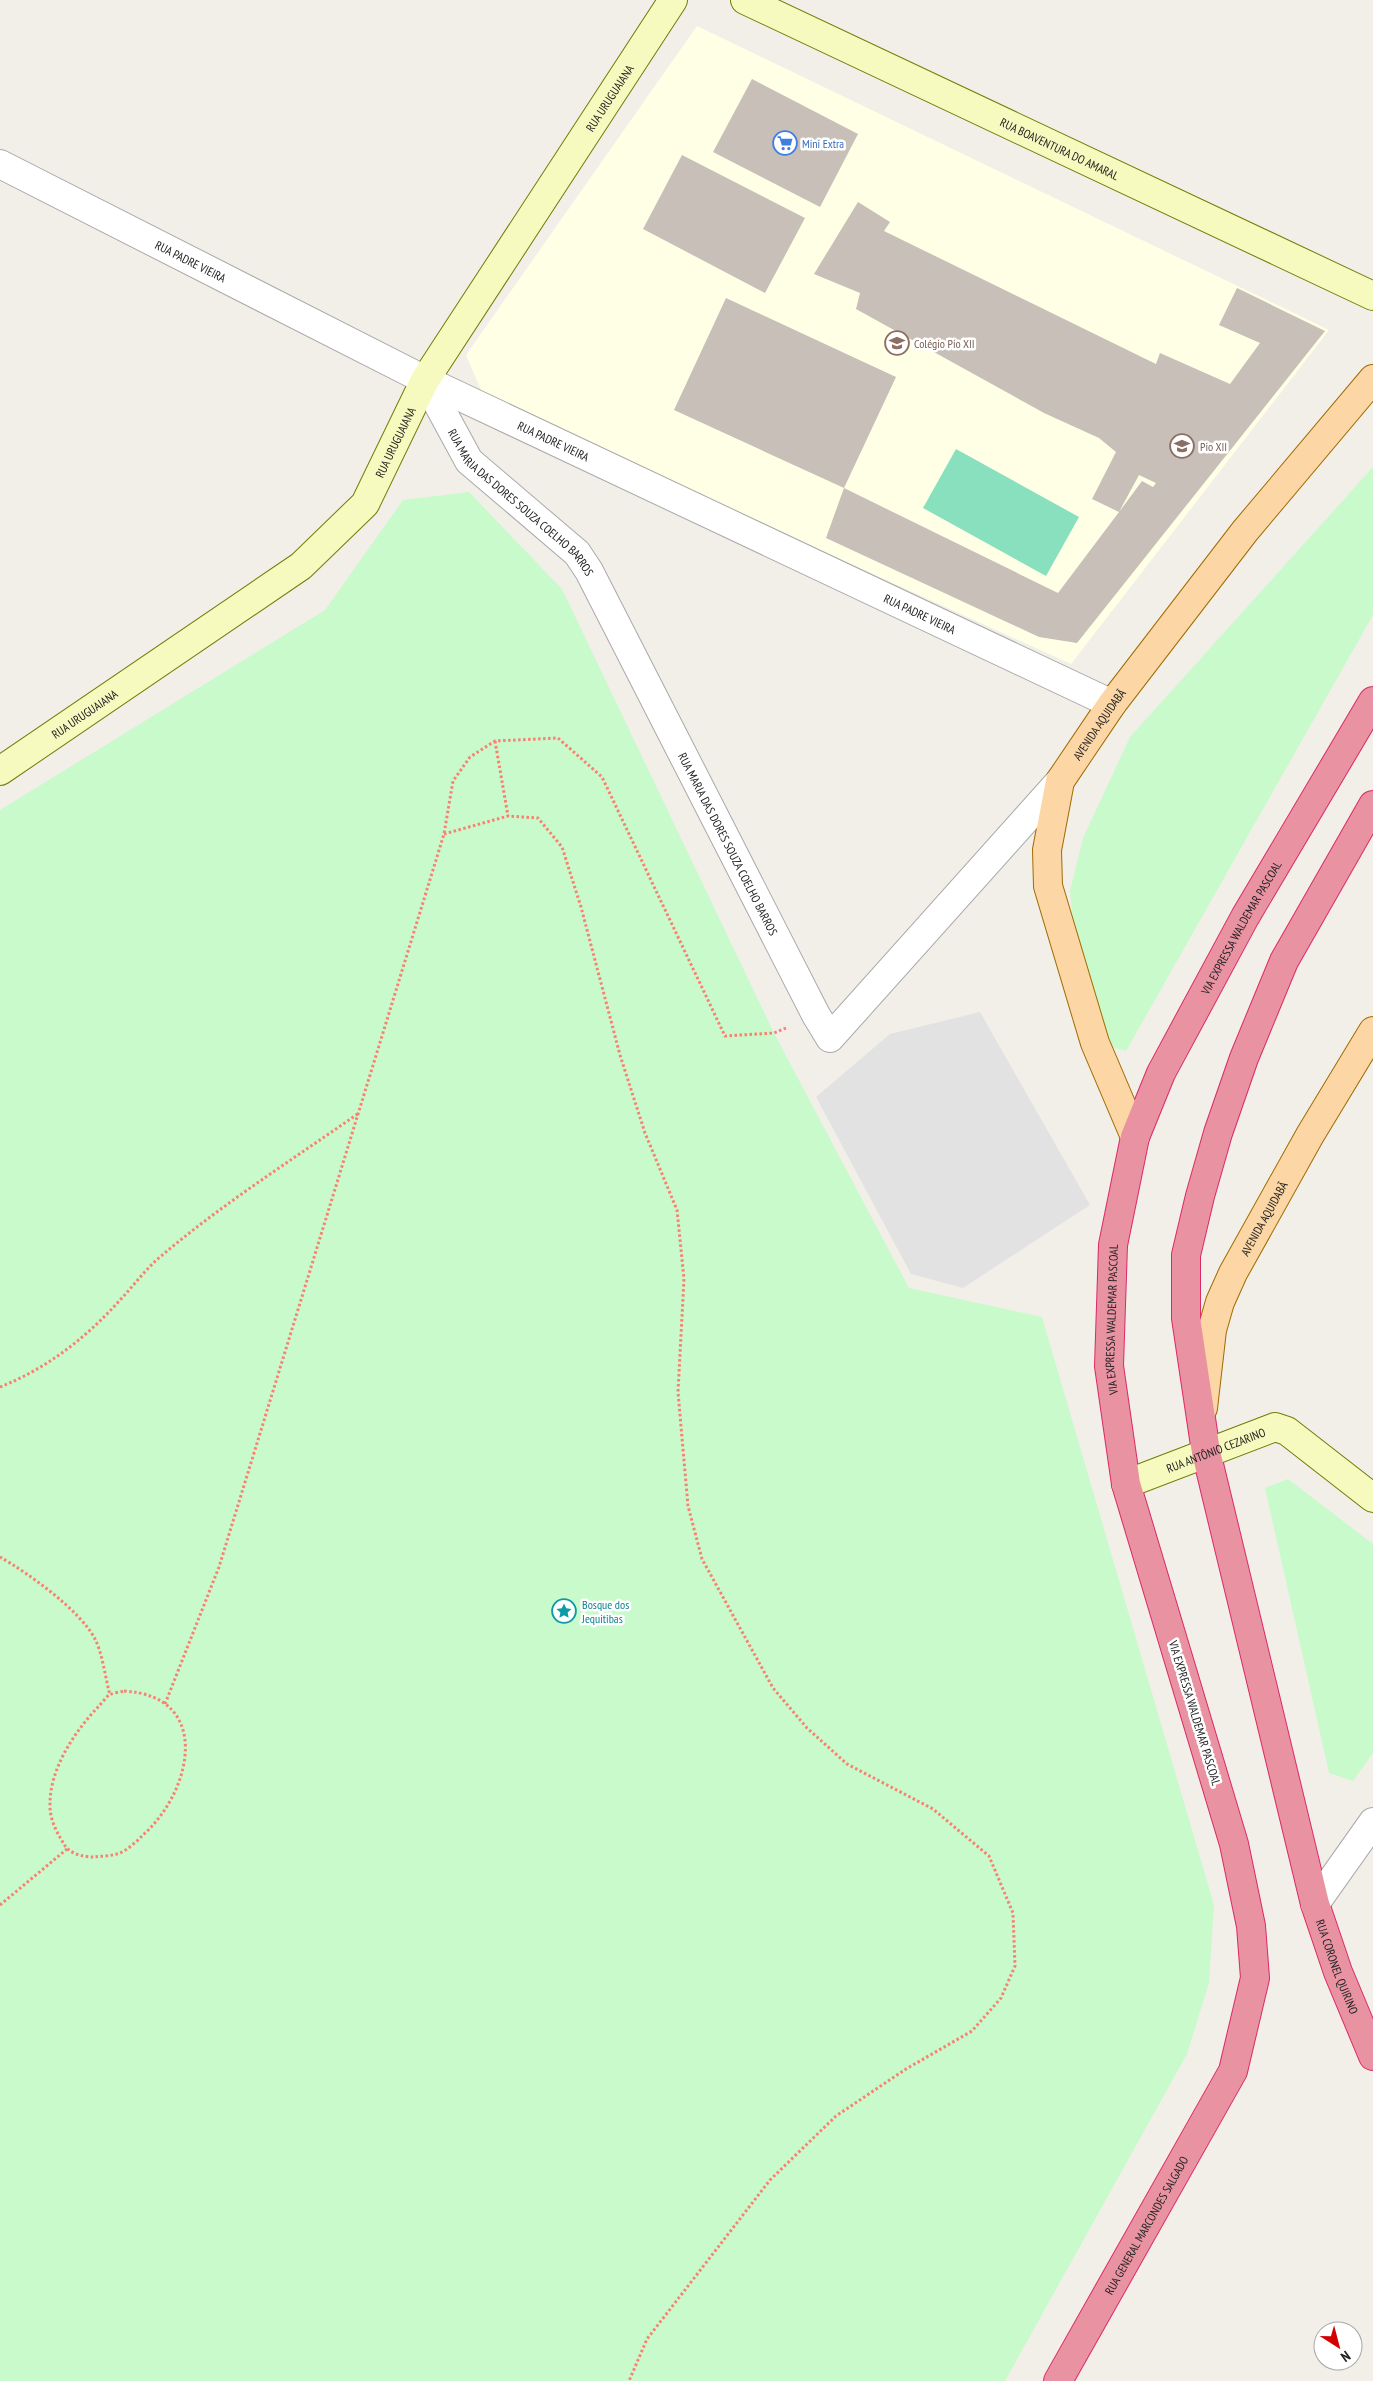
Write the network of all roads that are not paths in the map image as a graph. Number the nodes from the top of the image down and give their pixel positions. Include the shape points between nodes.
1 (673, 0) edge
2 (745, 0) edge
3 (0, 164) edge
4 (1373, 296) edge
5 (1373, 379) edge
6 (425, 380) junction
7 (1373, 701) edge
8 (1112, 704) junction
9 (0, 771) edge
10 (1060, 781) junction
11 (1373, 805) edge
12 (1373, 1030) edge
13 (1135, 1137) junction
14 (1202, 1422) junction
15 (1206, 1452) junction
16 (1126, 1484) junction
17 (1373, 1498) edge
18 (1373, 1822) edge
19 (1315, 1904) junction
20 (1373, 2056) edge
21 (1233, 2071) joint
22 (1058, 2381) edge

1 - 6 main road, RUA URUGUAIANA
2 - 4 main road, RUA BOAVENTURA DO AMARAL
3 - 6 street, RUA PADRE VIEIRA
5 - 8 main road, AVENIDA AQUIDABÃ via 1245,531
6 - 8 street, RUA PADRE VIEIRA
6 - 9 main road, RUA URUGUAIANA via 364,504 301,566
6 - 10 street, RUA MARIA DAS DORES SOUZA COELHO BARROS via 469,462 577,553 589,571 830,1038
7 - 13 highway, VIA EXPRESSA WALDEMAR PASCOAL via 1244,917 1161,1073
8 - 10 main road, AVENIDA AQUIDABÃ
10 - 13 main road, AVENIDA AQUIDABÃ via 1047,850 1048,886 1095,1043
11 - 14 highway via 1284,961 1244,1058 1200,1196 1186,1255 1186,1318
12 - 14 main road, AVENIDA AQUIDABÃ via 1310,1135 1220,1302 1212,1330
13 - 16 highway, VIA EXPRESSA WALDEMAR PASCOAL via 1113,1245 1109,1366
14 - 15 highway
15 - 16 main road, RUA ANTÔNIO CEZARINO
15 - 17 main road, RUA ANTÔNIO CEZARINO via 1274,1427 1281,1428
15 - 19 highway
16 - 21 highway, VIA EXPRESSA WALDEMAR PASCOAL via 1234,1844 1251,1926 1255,1978
18 - 19 street
19 - 20 highway, RUA CORONEL QUIRINO via 1338,1972
21 - 22 highway, RUA GENERAL MARCONDES SALGADO

